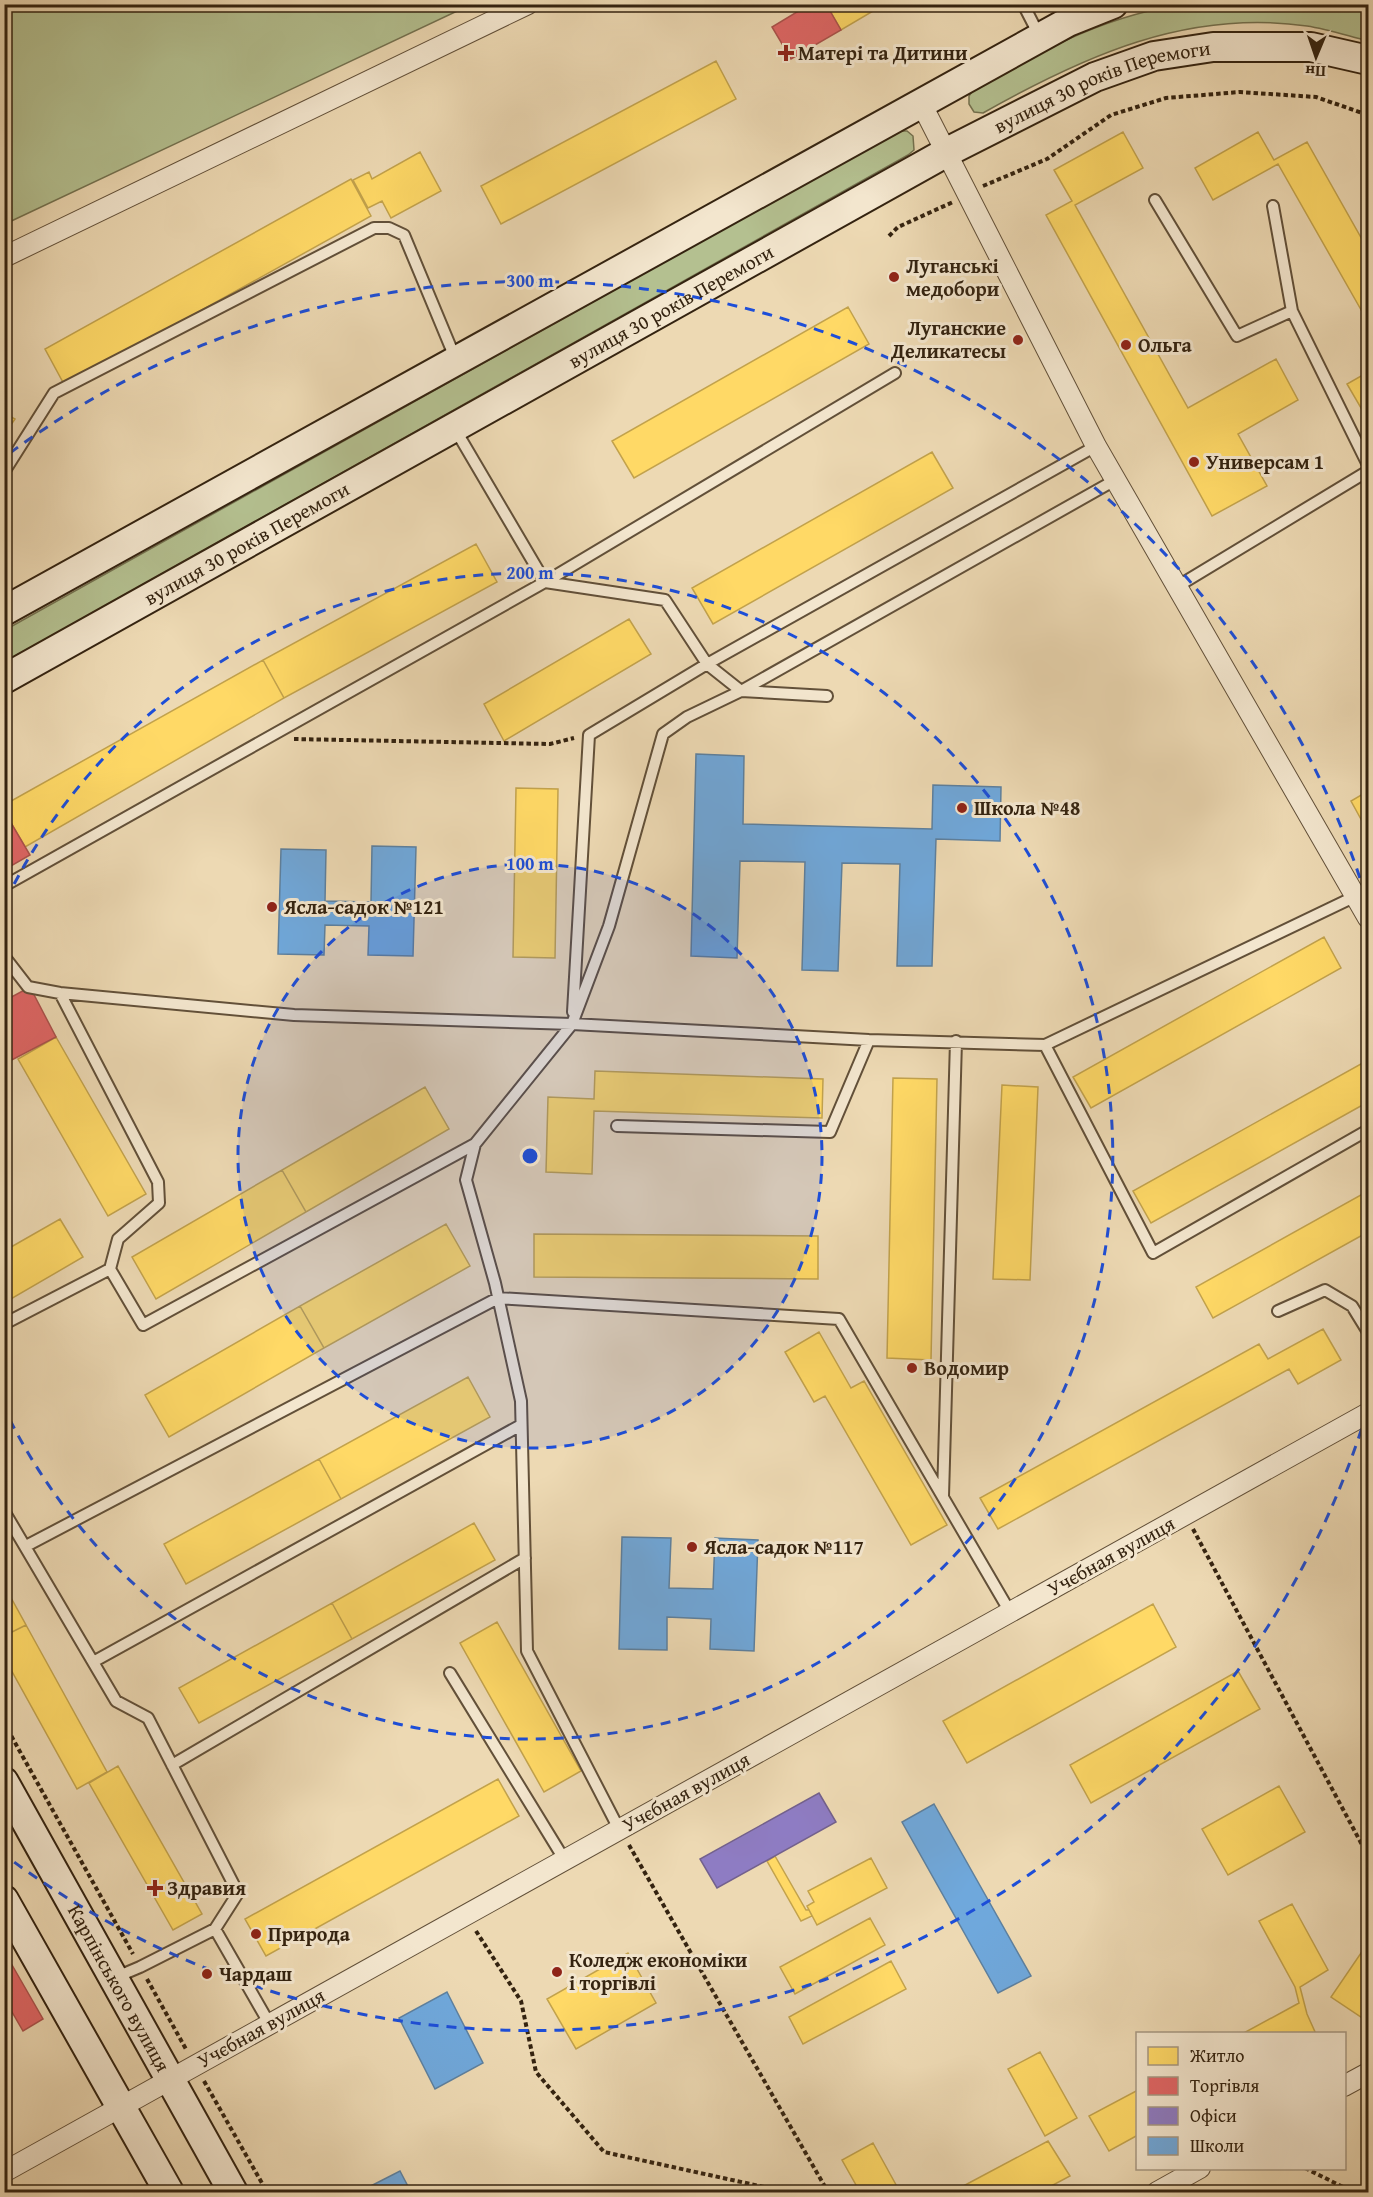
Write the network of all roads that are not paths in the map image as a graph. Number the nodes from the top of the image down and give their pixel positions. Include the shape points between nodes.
1 (528, 4) edge
2 (1023, 4) edge
3 (1113, 4) edge
4 (1041, 37) junction
5 (1368, 60) edge
6 (921, 103) junction
7 (947, 152) junction
8 (1155, 200) dead end
9 (1274, 206) dead end
10 (4, 258) edge
11 (1292, 311) junction
12 (456, 361) junction
13 (896, 373) dead end
14 (454, 426) junction
15 (1096, 446) junction
16 (1368, 465) edge
17 (1368, 471) edge
18 (4, 472) edge
19 (1117, 479) junction
20 (545, 582) junction
21 (1178, 586) junction
22 (4, 611) edge
23 (707, 664) junction
24 (4, 679) edge
25 (741, 692) junction
26 (827, 696) dead end
27 (4, 886) edge
28 (1356, 896) junction
29 (1368, 918) edge
30 (4, 956) edge
31 (60, 993) junction
32 (572, 1024) junction
33 (869, 1040) junction
34 (956, 1041) junction
35 (1044, 1045) junction
36 (617, 1126) dead end
37 (1368, 1130) edge
38 (475, 1144) junction
39 (110, 1269) junction
40 (498, 1298) junction
41 (1278, 1311) dead end
42 (4, 1324) edge
43 (1368, 1332) edge
44 (1368, 1413) edge
45 (521, 1425) junction
46 (943, 1496) junction
47 (4, 1510) edge
48 (26, 1546) junction
49 (525, 1558) junction
50 (1010, 1612) junction
51 (93, 1662) junction
52 (450, 1673) dead end
53 (172, 1765) junction
54 (4, 1782) edge
55 (619, 1829) junction
56 (564, 1860) junction
57 (4, 1900) edge
58 (216, 1929) junction
59 (113, 1978) junction
60 (269, 2023) junction
61 (1368, 2073) edge
62 (170, 2079) junction
63 (1346, 2085) edge
64 (121, 2108) junction
65 (1198, 2170) edge
66 (4, 2172) edge
67 (168, 2193) edge
68 (233, 2193) edge
69 (1157, 2193) edge

1 - 10 street
2 - 4 lane
3 - 4 street
4 - 6 street
5 - 7 street, вулиця 30 років Перемоги via 1311,46 1213,47 1154,56 1095,77
6 - 7 street
6 - 12 street
7 - 14 street, вулиця 30 років Перемоги
7 - 15 street
8 - 11 lane via 1237,336
9 - 11 lane
11 - 16 lane
12 - 18 lane via 404,235 389,228 374,228 54,393
12 - 22 street
13 - 20 lane
14 - 20 lane
14 - 24 street, вулиця 30 років Перемоги
15 - 19 street
15 - 23 lane
17 - 21 lane
19 - 21 street
19 - 25 lane
20 - 23 lane via 665,600
20 - 27 lane
21 - 28 street
23 - 25 lane
23 - 32 lane via 590,735
25 - 26 lane
25 - 32 lane via 687,717 663,734 609,926
28 - 29 street
28 - 35 lane
30 - 31 lane via 28,987
31 - 32 lane via 294,1015
31 - 39 lane via 158,1182 159,1203 118,1239
32 - 33 lane
32 - 38 lane
33 - 34 lane
33 - 36 lane via 830,1132
34 - 35 lane
34 - 46 lane
35 - 37 lane via 1153,1253
38 - 39 lane via 143,1325
38 - 40 lane via 466,1180
39 - 42 lane
40 - 45 lane via 520,1401
40 - 46 lane via 839,1319
40 - 48 lane
41 - 43 lane via 1325,1290 1352,1306
44 - 50 street, Учєбная вулиця
45 - 49 lane
45 - 51 lane
46 - 50 lane
47 - 48 lane
48 - 51 lane
49 - 53 lane
49 - 55 lane via 527,1651
50 - 55 street, Учєбная вулиця
51 - 53 lane via 116,1701 148,1718
52 - 56 lane
53 - 58 lane via 238,1893
54 - 59 street, Карпінського вулиця
55 - 56 street, Учєбная вулиця
56 - 60 street, Учєбная вулиця
57 - 64 street
58 - 59 lane
58 - 60 lane
59 - 62 street, Карпінського вулиця
60 - 62 street, Учєбная вулиця
61 - 63 street
62 - 64 street, Учєбная вулиця
62 - 68 street, Карпінського вулиця
64 - 66 street, Учєбная вулиця
64 - 67 street
65 - 69 street

